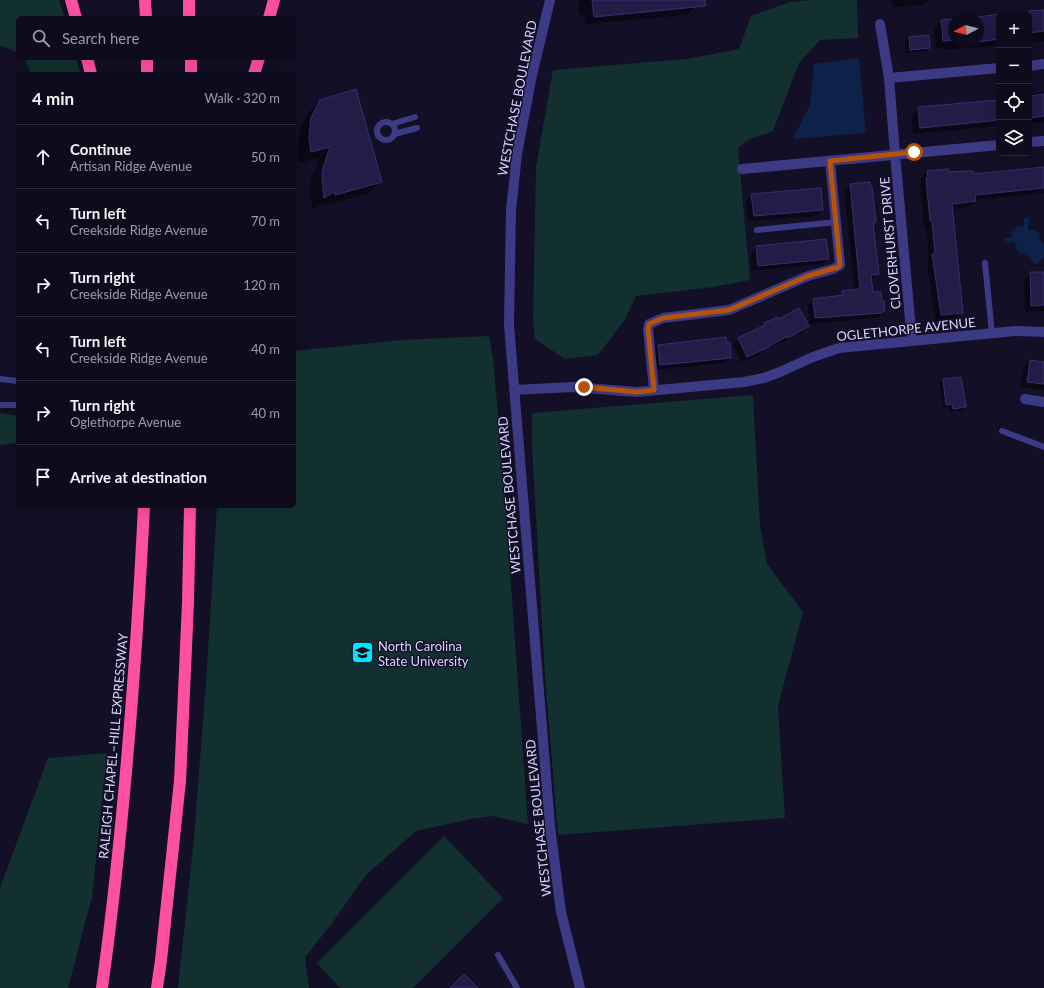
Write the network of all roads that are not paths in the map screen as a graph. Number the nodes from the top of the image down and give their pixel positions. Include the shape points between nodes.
1 (71, 0) edge
2 (145, 0) edge
3 (189, 0) edge
4 (274, 0) edge
5 (550, 0) edge
6 (75, 16) edge
7 (146, 16) edge
8 (189, 16) edge
9 (270, 16) edge
10 (880, 24) dead end
11 (88, 60) edge
12 (147, 60) edge
13 (191, 60) edge
14 (258, 60) edge
15 (1044, 64) edge
16 (1032, 66) edge
17 (996, 68) edge
18 (90, 72) edge
19 (147, 72) edge
20 (191, 72) edge
21 (255, 72) edge
22 (889, 78) junction
23 (415, 117) dead end
24 (392, 124) junction
25 (417, 128) dead end
26 (394, 134) junction
27 (1044, 141) edge
28 (1032, 142) edge
29 (996, 145) edge
30 (895, 154) junction
31 (830, 161) junction
32 (742, 169) dead end
33 (836, 222) junction
34 (757, 230) dead end
35 (985, 263) dead end
36 (1044, 332) edge
37 (992, 333) junction
38 (912, 341) junction
39 (0, 379) edge
40 (16, 381) edge
41 (514, 390) junction
42 (654, 390) junction
43 (1025, 399) dead end
44 (1044, 402) edge
45 (0, 405) edge
46 (16, 405) edge
47 (1002, 431) dead end
48 (1044, 447) edge
49 (144, 508) edge
50 (190, 508) edge
51 (198, 508) edge
52 (188, 603) junction
53 (498, 955) dead end
54 (102, 988) edge
55 (157, 988) edge
56 (517, 988) edge
57 (580, 988) edge

1 - 6 highway
2 - 7 highway
3 - 8 highway
4 - 9 highway
5 - 41 street, WESTCHASE BOULEVARD via 517,154 511,210 508,325
10 - 22 street, CLOVERHURST DRIVE
11 - 18 highway
12 - 19 highway
13 - 20 highway
14 - 21 highway
15 - 16 street
17 - 22 street
22 - 30 street, CLOVERHURST DRIVE
23 - 24 lane
24 - 26 lane via 395,128
24 - 26 lane via 383,122 378,125 376,131 384,140 390,139
25 - 26 lane
27 - 28 street
29 - 30 street
30 - 31 street
30 - 38 street, CLOVERHURST DRIVE
31 - 32 street
31 - 33 street
33 - 34 lane
33 - 42 street via 840,265 838,267 808,276 729,310 663,318 649,324
35 - 37 lane
36 - 37 street, OGLETHORPE AVENUE
37 - 38 street, OGLETHORPE AVENUE
38 - 42 street, OGLETHORPE AVENUE via 839,348 785,371 744,382
39 - 40 lane
41 - 42 street, OGLETHORPE AVENUE via 573,387 637,392
41 - 57 street, WESTCHASE BOULEVARD via 550,826 561,912
43 - 44 street
45 - 46 lane
47 - 48 lane
49 - 54 highway, RALEIGH CHAPEL–HILL EXPRESSWAY via 133,704
50 - 52 highway
51 - 52 highway
52 - 55 highway via 180,781
53 - 56 lane

